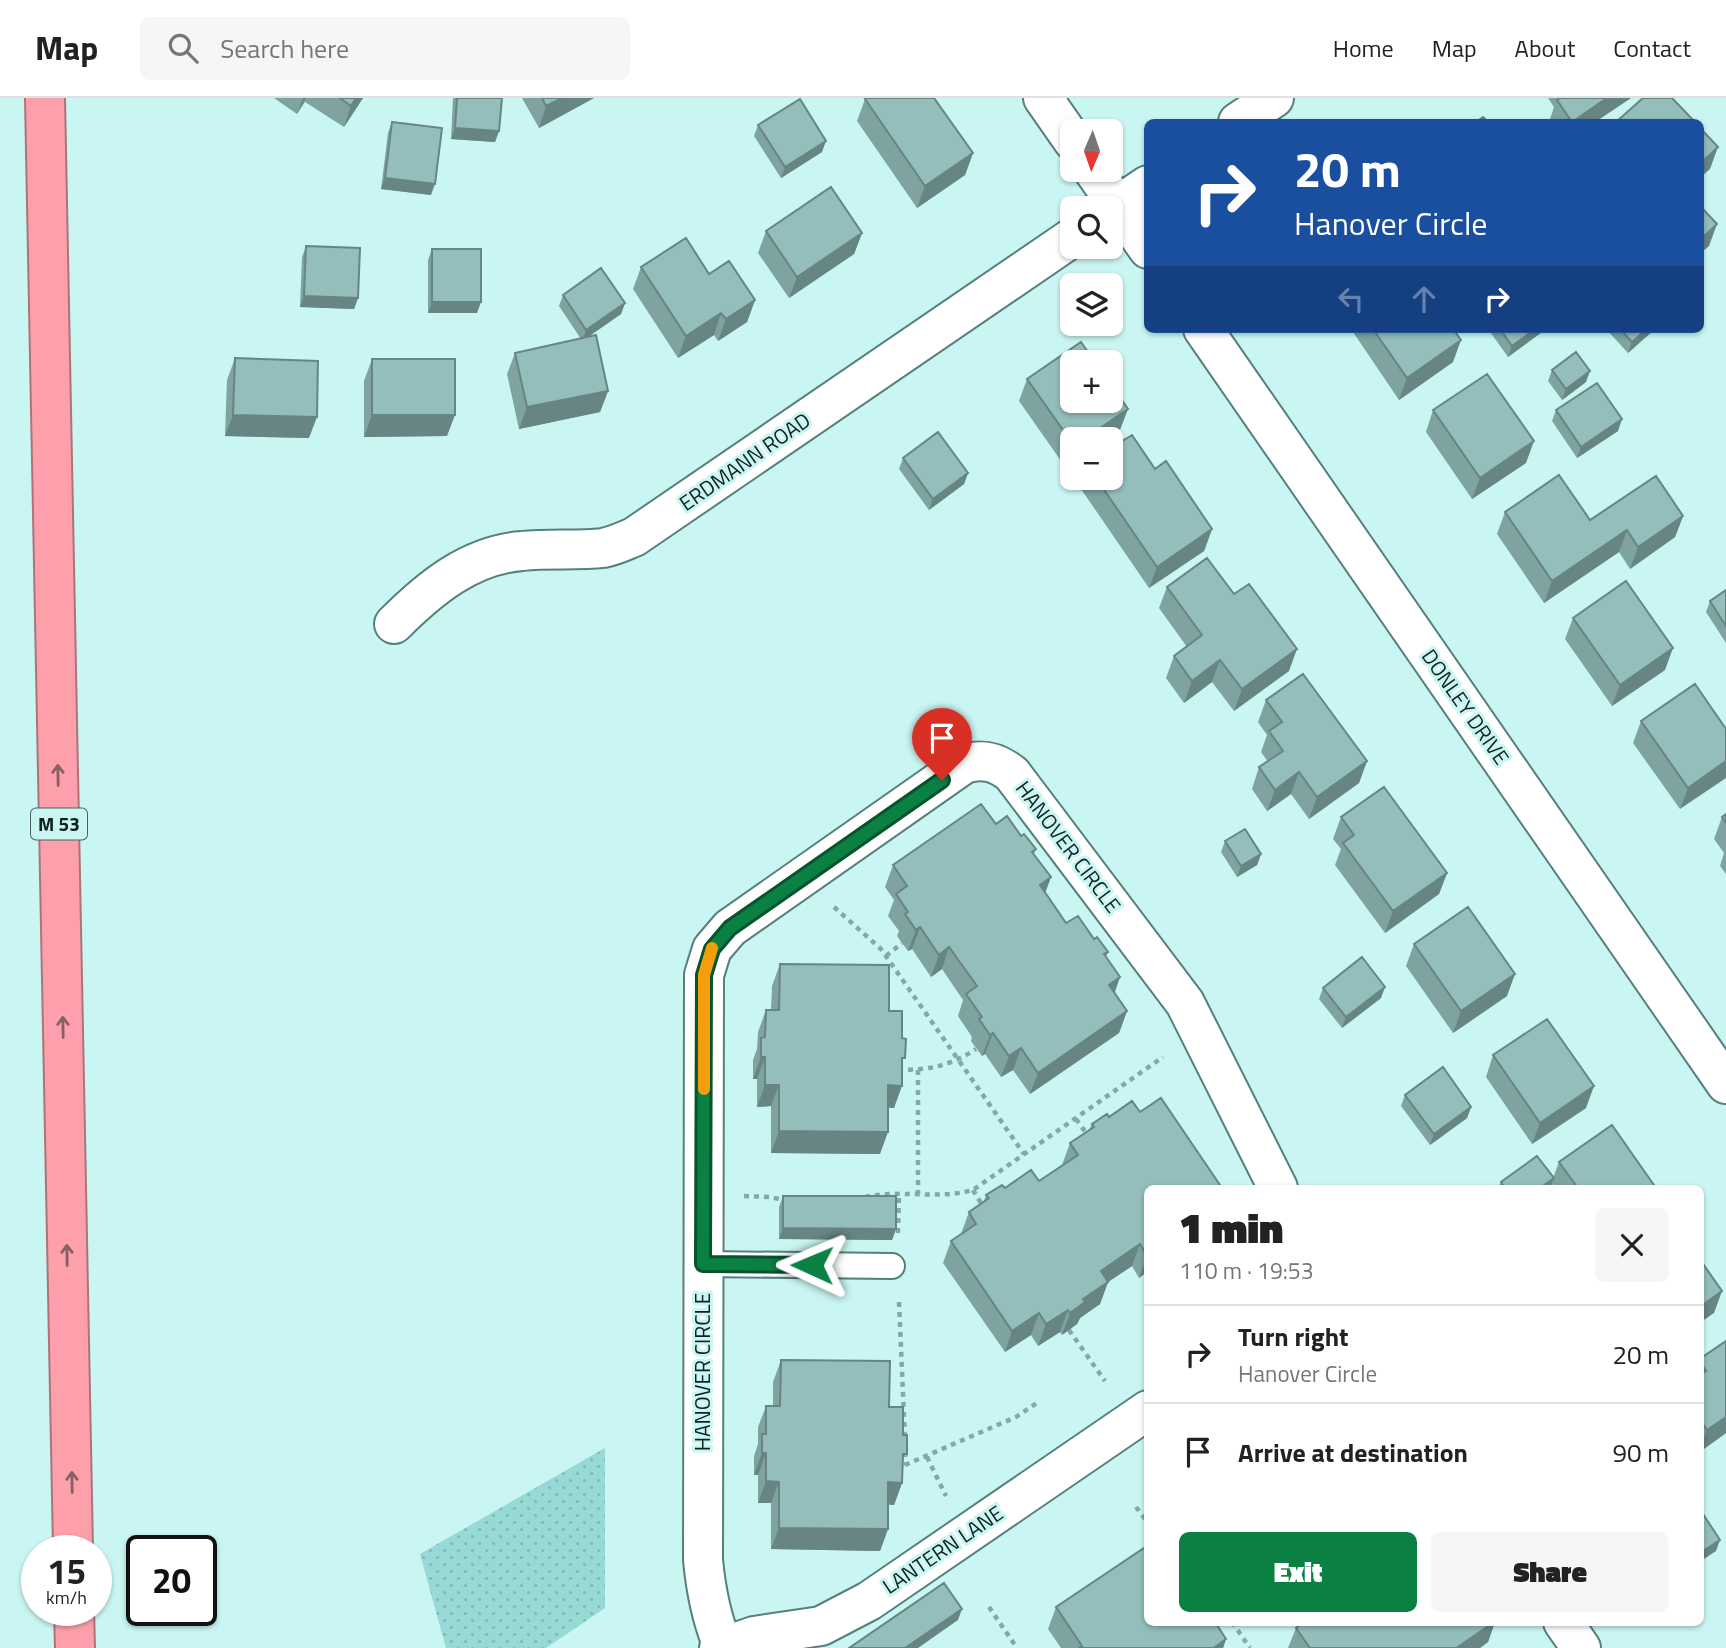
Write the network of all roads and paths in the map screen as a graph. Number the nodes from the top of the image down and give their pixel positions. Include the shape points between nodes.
1 (45, 98) edge
2 (1043, 98) edge
3 (1274, 98) edge
4 (1242, 119) edge
5 (1060, 122) edge
6 (1106, 182) edge
7 (1126, 200) edge
8 (1144, 240) edge
9 (1060, 246) edge
10 (1206, 333) edge
11 (394, 624) dead end
12 (827, 901) dead end
13 (902, 943) dead end
14 (886, 956) junction
15 (976, 1049) dead end
16 (1173, 1050) dead end
17 (958, 1060) junction
18 (898, 1070) edge
19 (918, 1070) junction
20 (1726, 1084) edge
21 (1076, 1119) junction
22 (1092, 1140) edge
23 (1024, 1154) junction
24 (1276, 1185) edge
25 (973, 1190) junction
26 (899, 1193) junction
27 (918, 1194) junction
28 (731, 1196) dead end
29 (861, 1198) edge
30 (793, 1203) edge
31 (987, 1211) edge
32 (895, 1256) joint
33 (703, 1264) junction
34 (899, 1300) dead end
35 (1069, 1330) edge
36 (1105, 1381) dead end
37 (1037, 1403) dead end
38 (1144, 1413) edge
39 (927, 1457) junction
40 (906, 1465) junction
41 (899, 1467) edge
42 (947, 1497) dead end
43 (1136, 1507) dead end
44 (1144, 1518) edge
45 (73, 1535) edge
46 (989, 1607) dead end
47 (74, 1626) edge
48 (1235, 1626) edge
49 (1566, 1626) edge
50 (721, 1647) edge
51 (75, 1648) edge
52 (1017, 1648) edge
53 (1250, 1648) edge
54 (1581, 1648) edge

45 -> 1 highway, M 53
2 - 5 street
3 - 4 street
6 - 7 street
7 - 8 street
9 - 11 street, ERDMANN ROAD via 634,537 605,548 520,551 489,558 462,568 423,595
10 - 20 street, DONLEY DRIVE
12 - 14 path
13 - 14 path
14 - 17 path
15 - 17 path
16 - 21 path
17 - 19 path
17 - 23 path
18 - 19 path
19 - 27 path
21 - 22 path
21 - 23 path
23 - 25 path
24 - 33 street, HANOVER CIRCLE via 1185,1003 1013,774 995,763 975,760 730,928 712,949 704,975
25 - 27 path
25 - 31 path
26 - 27 path
26 - 29 path
26 - 32 path
28 - 30 path
32 - 33 lane
33 - 50 street, HANOVER CIRCLE via 703,1560 706,1592
34 - 40 path
35 - 36 path
37 - 39 path via 1016,1418
38 - 50 street, LANTERN LANE via 857,1607 821,1626 754,1636
39 - 40 path
39 - 42 path
40 - 41 path
43 - 44 path
46 - 52 path
47 - 51 highway
48 - 53 path
49 - 54 street

